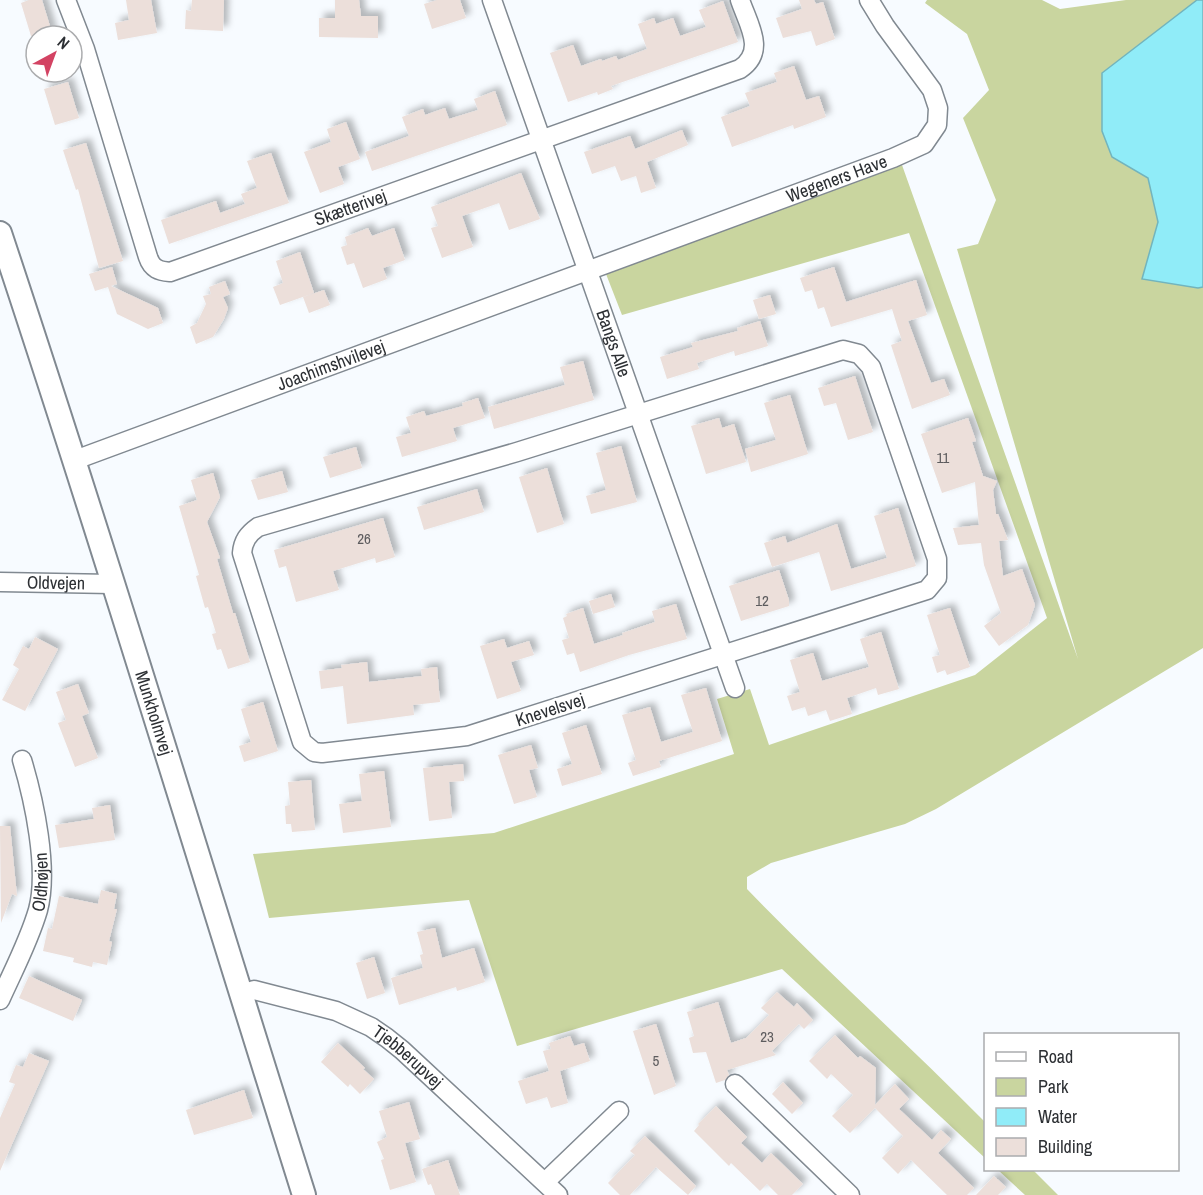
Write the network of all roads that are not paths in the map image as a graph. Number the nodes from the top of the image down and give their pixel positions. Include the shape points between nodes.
1 (66, 0) edge
2 (492, 0) edge
3 (740, 0) edge
4 (869, 0) edge
5 (542, 140) junction
6 (0, 233) edge
7 (588, 271) junction
8 (638, 415) junction
9 (75, 460) junction
10 (0, 582) edge
11 (112, 584) junction
12 (723, 655) junction
13 (735, 688) dead end
14 (22, 760) dead end
15 (241, 994) junction
16 (0, 1000) edge
17 (735, 1084) dead end
18 (619, 1111) dead end
19 (545, 1182) junction
20 (304, 1195) edge
21 (558, 1195) edge
22 (850, 1195) edge

1 - 5 street, Skætterivej via 148,258 162,272 177,270
2 - 5 street, Bangs Alle
3 - 5 street, Skætterivej via 755,45 752,57 743,67
4 - 7 street, Wegeners Have via 936,98 939,118 924,144
5 - 7 street, Bangs Alle
6 - 9 street, Munkholmvej
7 - 8 street, Bangs Alle
7 - 9 street, Joachimshvilevej
8 - 12 street, Bangs Alle
8 - 12 street, Knevelsvej via 843,351 860,354 871,367 938,559 936,581 927,590
8 - 12 street, Knevelsvej via 258,527 248,535 242,553 302,742 322,753 467,736
9 - 11 street, Munkholmvej
10 - 11 street, Oldvejen
11 - 15 street, Munkholmvej
12 - 13 street, Bangs Alle
14 - 16 street, Oldhøjen via 31,790 41,894 38,911
15 - 19 street, Tjebberupvej via 254,990 327,1008 371,1027 402,1050
15 - 20 street, Munkholmvej
17 - 22 street
18 - 19 street
19 - 21 street, Tjebberupvej

